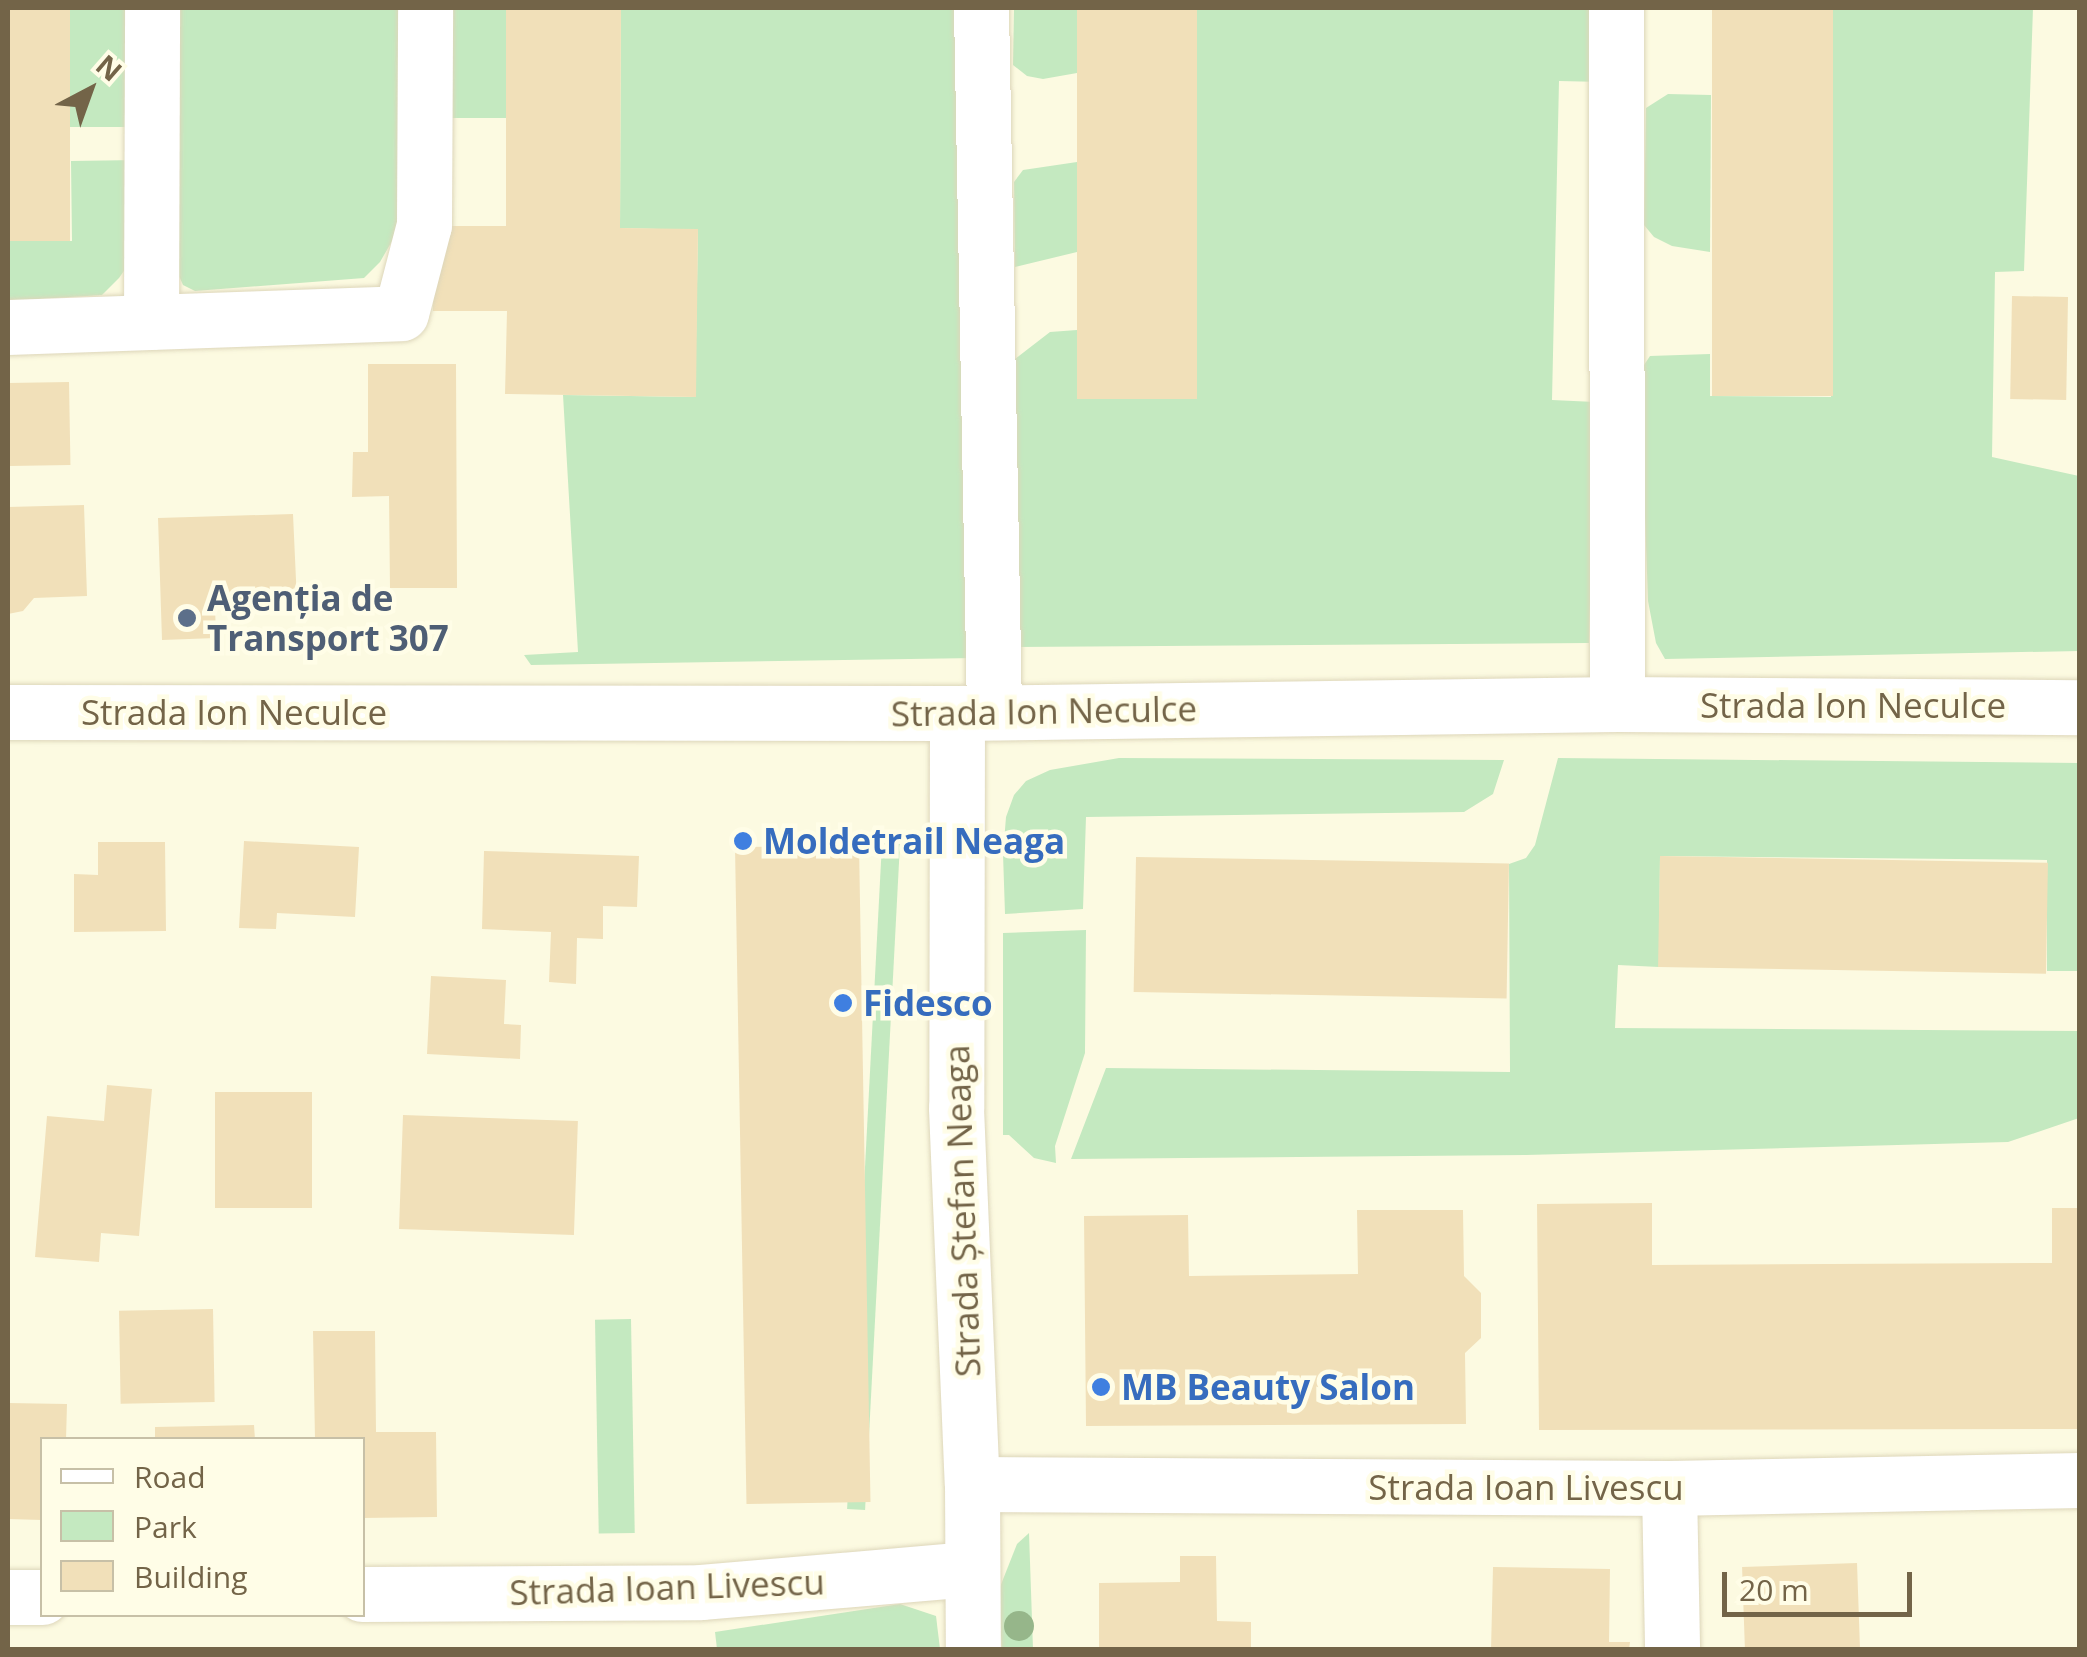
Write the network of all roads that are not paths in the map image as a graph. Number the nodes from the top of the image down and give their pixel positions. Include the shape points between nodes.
1 (152, 8) edge
2 (425, 8) edge
3 (981, 8) edge
4 (1616, 8) edge
5 (151, 322) junction
6 (8, 327) edge
7 (1617, 704) junction
8 (2080, 707) edge
9 (8, 712) edge
10 (976, 712) junction
11 (2080, 1480) edge
12 (972, 1484) junction
13 (1668, 1488) junction
14 (972, 1569) junction
15 (365, 1594) edge
16 (8, 1597) edge
17 (40, 1597) edge
18 (973, 1650) edge
19 (1672, 1650) edge

1 - 5 street
2 - 5 street via 424,225 401,313
3 - 10 street, Strada Ștefan Neaga
4 - 7 street
5 - 6 street
7 - 8 street, Strada Ion Neculce
7 - 10 street, Strada Ion Neculce
9 - 10 street, Strada Ion Neculce
10 - 12 street, Strada Ștefan Neaga via 956,1108
11 - 13 street, Strada Ioan Livescu
12 - 13 street, Strada Ioan Livescu
12 - 14 street, Strada Ștefan Neaga
13 - 19 street
14 - 15 street, Strada Ioan Livescu via 701,1592
14 - 18 street, Strada Ștefan Neaga
16 - 17 street

